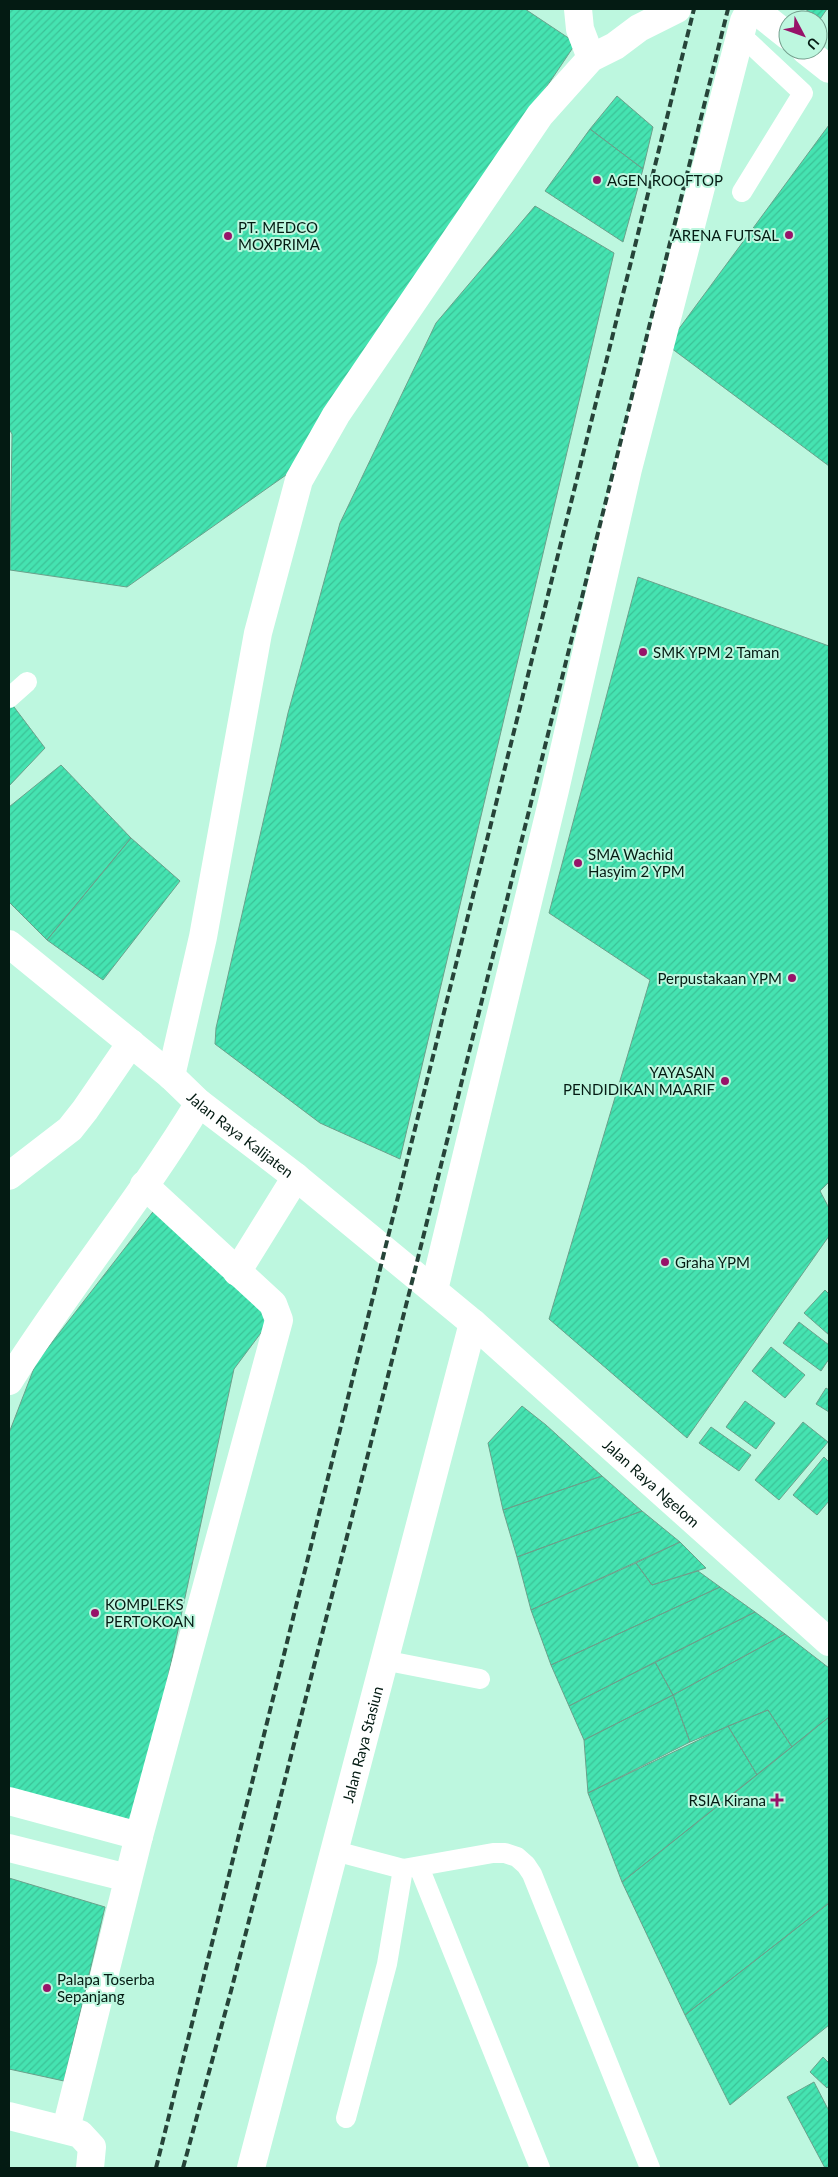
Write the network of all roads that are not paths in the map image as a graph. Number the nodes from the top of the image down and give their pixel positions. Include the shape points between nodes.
1 (578, 9) edge
2 (677, 9) edge
3 (750, 9) edge
4 (754, 9) edge
5 (644, 18) edge
6 (778, 28) edge
7 (741, 35) junction
8 (591, 58) junction
9 (818, 60) edge
10 (829, 69) edge
11 (742, 192) dead end
12 (27, 682) dead end
13 (9, 698) edge
14 (9, 944) edge
15 (131, 1044) junction
16 (171, 1076) junction
17 (199, 1103) junction
18 (9, 1176) edge
19 (296, 1177) junction
20 (144, 1185) junction
21 (237, 1272) junction
22 (434, 1290) junction
23 (474, 1323) junction
24 (9, 1381) edge
25 (829, 1642) edge
26 (383, 1660) junction
27 (480, 1680) dead end
28 (9, 1801) edge
29 (139, 1836) junction
30 (9, 1848) edge
31 (335, 1852) junction
32 (410, 1868) junction
33 (128, 1878) junction
34 (9, 2116) edge
35 (346, 2118) dead end
36 (66, 2129) junction
37 (90, 2168) edge
38 (252, 2168) edge
39 (540, 2168) edge
40 (650, 2168) edge

1 - 8 street via 580,29
2 - 5 street
3 - 7 street
4 - 6 street
5 - 8 street via 615,46
7 - 11 lane via 803,93
7 - 22 street via 628,469 555,790
8 - 16 street via 540,115 341,407 299,480 258,634 203,937
9 - 10 street
12 - 13 lane
14 - 15 street, Jalan Raya Kalijaten
15 - 16 street, Jalan Raya Kalijaten
15 - 18 street via 70,1129
16 - 17 street, Jalan Raya Kalijaten
17 - 19 street, Jalan Raya Kalijaten
17 - 20 street
19 - 21 street
19 - 22 street, Jalan Raya Kalijaten
20 - 21 street
20 - 24 street
21 - 29 street via 274,1304 278,1320
22 - 23 street, Jalan Raya Kalijaten
23 - 25 street, Jalan Raya Ngelom
23 - 26 street, Jalan Raya Stasiun
26 - 27 lane
26 - 31 street, Jalan Raya Stasiun
28 - 29 street
29 - 33 street
30 - 33 street
31 - 32 lane
31 - 38 street, Jalan Raya Stasiun
32 - 35 lane
32 - 39 lane
32 - 40 lane via 493,1853 517,1857 526,1865
33 - 36 street
34 - 36 street
36 - 37 street via 80,2134 92,2147

